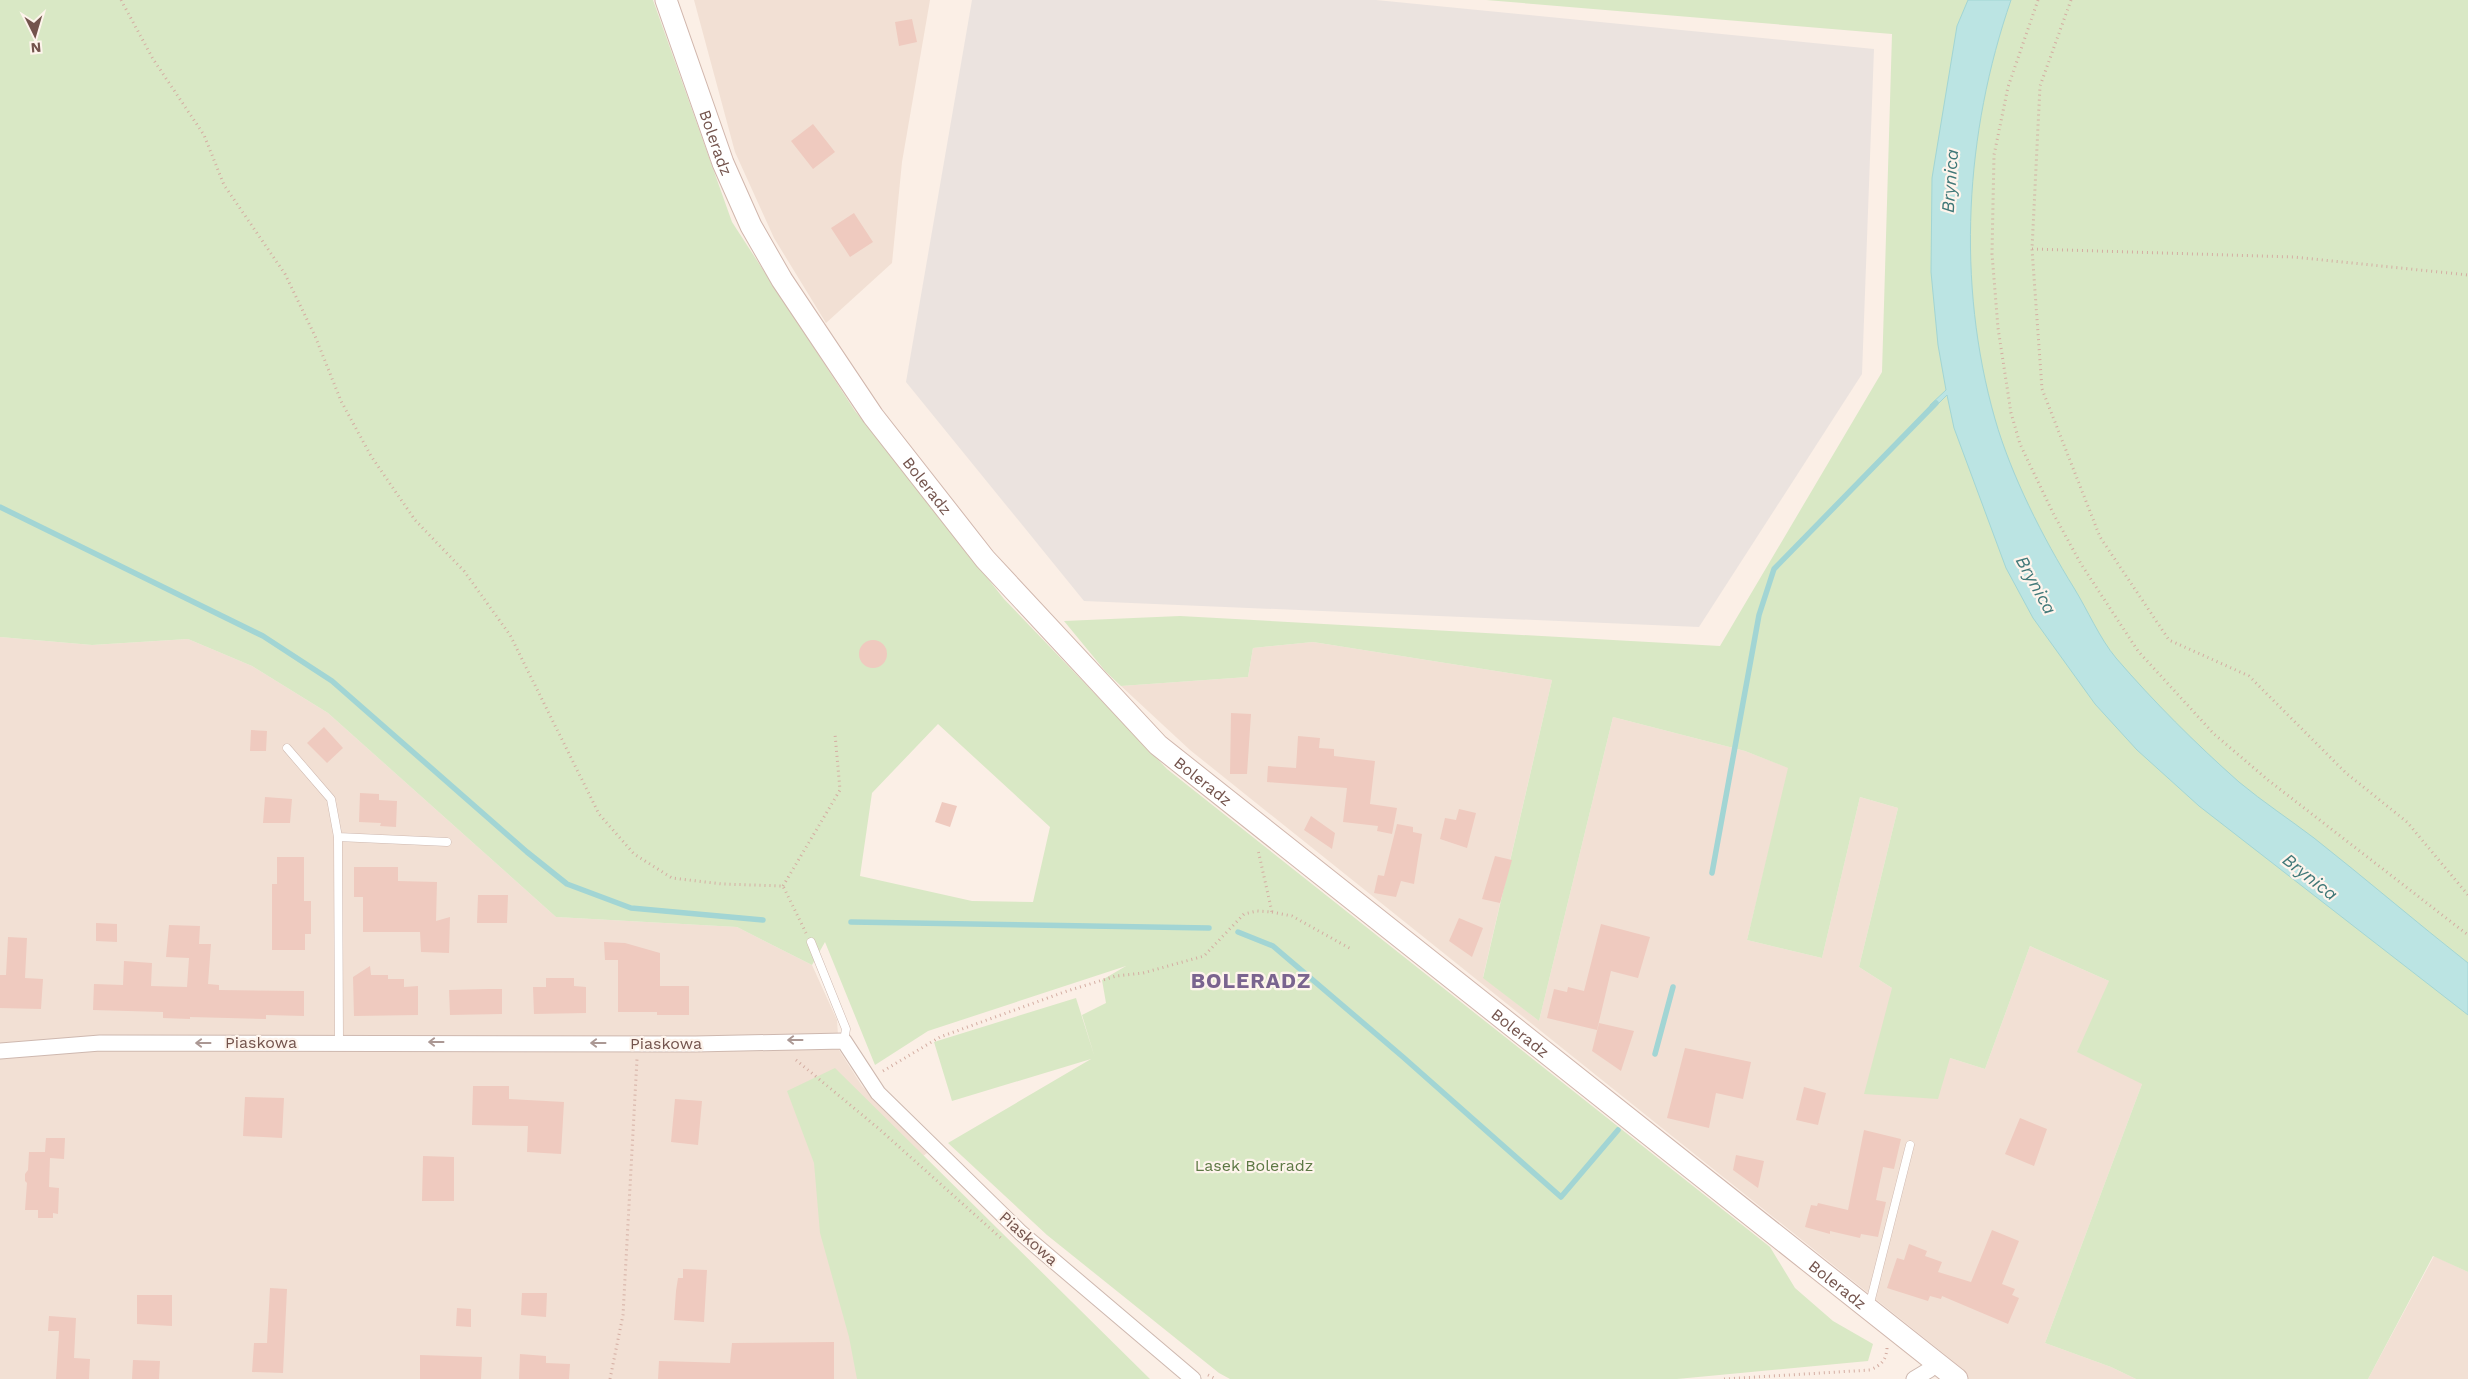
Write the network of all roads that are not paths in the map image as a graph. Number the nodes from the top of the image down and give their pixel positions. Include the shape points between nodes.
1 (666, 0) edge
2 (287, 748) dead end
3 (338, 838) junction
4 (446, 842) dead end
5 (811, 942) road end
6 (844, 1041) junction
7 (339, 1042) junction
8 (0, 1051) edge
9 (1910, 1145) dead end
10 (1869, 1308) junction
11 (1935, 1361) junction
12 (1193, 1379) edge
13 (1914, 1379) edge
14 (1956, 1379) edge

1 - 10 street, Boleradz via 722,163 751,226 782,280 873,416 985,559 1158,746
2 - 3 lane via 331,799
3 - 4 lane
3 - 7 lane
5 - 6 lane via 846,1028
6 -> 7 street, Piaskowa
6 - 12 street, Piaskowa via 878,1093 1021,1233
7 -> 8 street, Piaskowa via 100,1043
9 - 10 lane
10 - 11 street, Boleradz
11 - 13 street via 1929,1370
11 - 14 street, Boleradz

